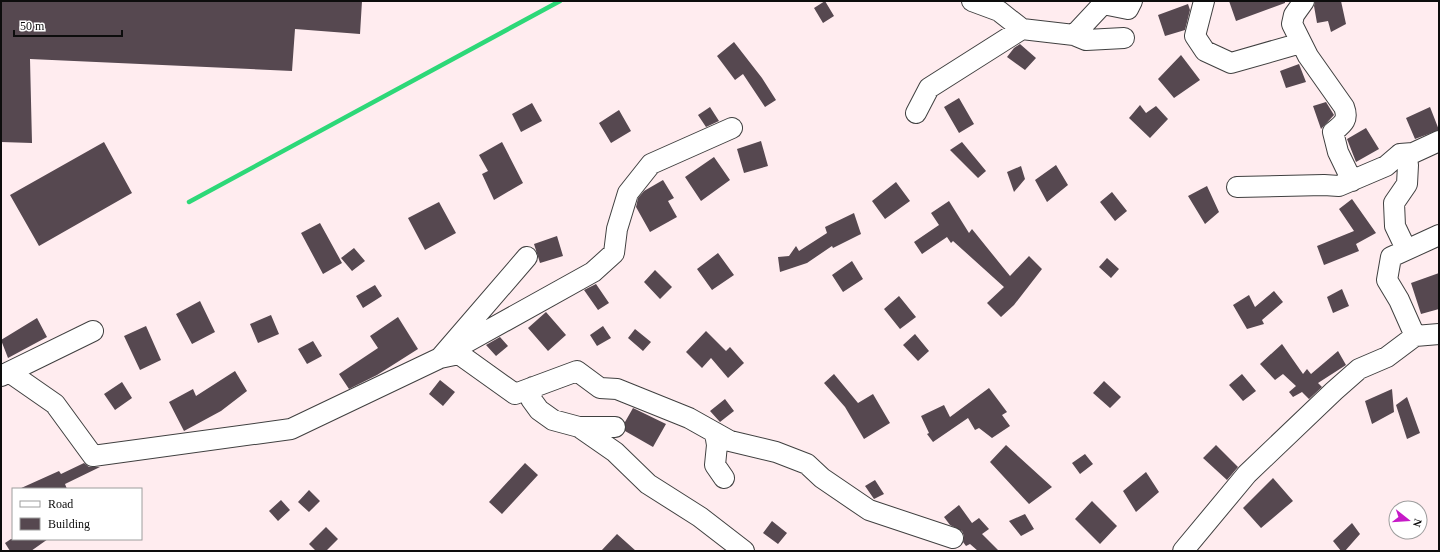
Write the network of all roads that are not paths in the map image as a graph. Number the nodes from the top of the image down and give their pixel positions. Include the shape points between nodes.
1 (972, 1) edge
2 (1132, 1) edge
3 (1204, 1) edge
4 (1304, 1) edge
5 (1022, 30) junction
6 (1074, 35) junction
7 (1124, 38) dead end
8 (1301, 43) junction
9 (916, 113) dead end
10 (732, 128) dead end
11 (1439, 140) edge
12 (1400, 154) junction
13 (1352, 181) junction
14 (1237, 187) dead end
15 (1439, 236) edge
16 (1406, 249) junction
17 (527, 257) dead end
18 (93, 331) dead end
19 (1439, 334) edge
20 (1415, 336) junction
21 (440, 358) junction
22 (5, 374) edge
23 (533, 387) junction
24 (578, 427) junction
25 (615, 427) dead end
26 (716, 434) junction
27 (724, 478) dead end
28 (953, 538) dead end
29 (744, 551) edge
30 (1183, 551) edge

1 - 5 street via 999,11
2 - 6 street via 1128,9 1103,4
3 - 8 street via 1195,36 1205,51 1232,63
4 - 8 street via 1294,15 1292,24
5 - 6 street
5 - 9 street via 929,88
6 - 7 street via 1086,40
8 - 13 street via 1347,115 1345,122 1332,132 1338,152
10 - 21 street via 652,164 628,193 614,253 594,272
11 - 12 street via 1413,153
12 - 13 street via 1386,166
12 - 16 street via 1408,165 1407,184 1394,203 1395,226
13 - 14 street via 1339,186
15 - 16 street
16 - 20 street via 1391,257 1387,280
17 - 21 street
18 - 22 street
19 - 20 street
20 - 30 street via 1387,357 1359,369 1334,391 1247,474
21 - 22 street via 291,430 93,456 54,404
21 - 23 street via 459,354 515,394
23 - 24 street via 531,399 539,410 553,420
23 - 26 street via 577,371 600,388 617,389 688,418
24 - 25 street
24 - 29 street via 615,452 648,484 700,517
26 - 27 street via 716,465
26 - 28 street via 730,441 776,452 808,464 838,490 869,510

